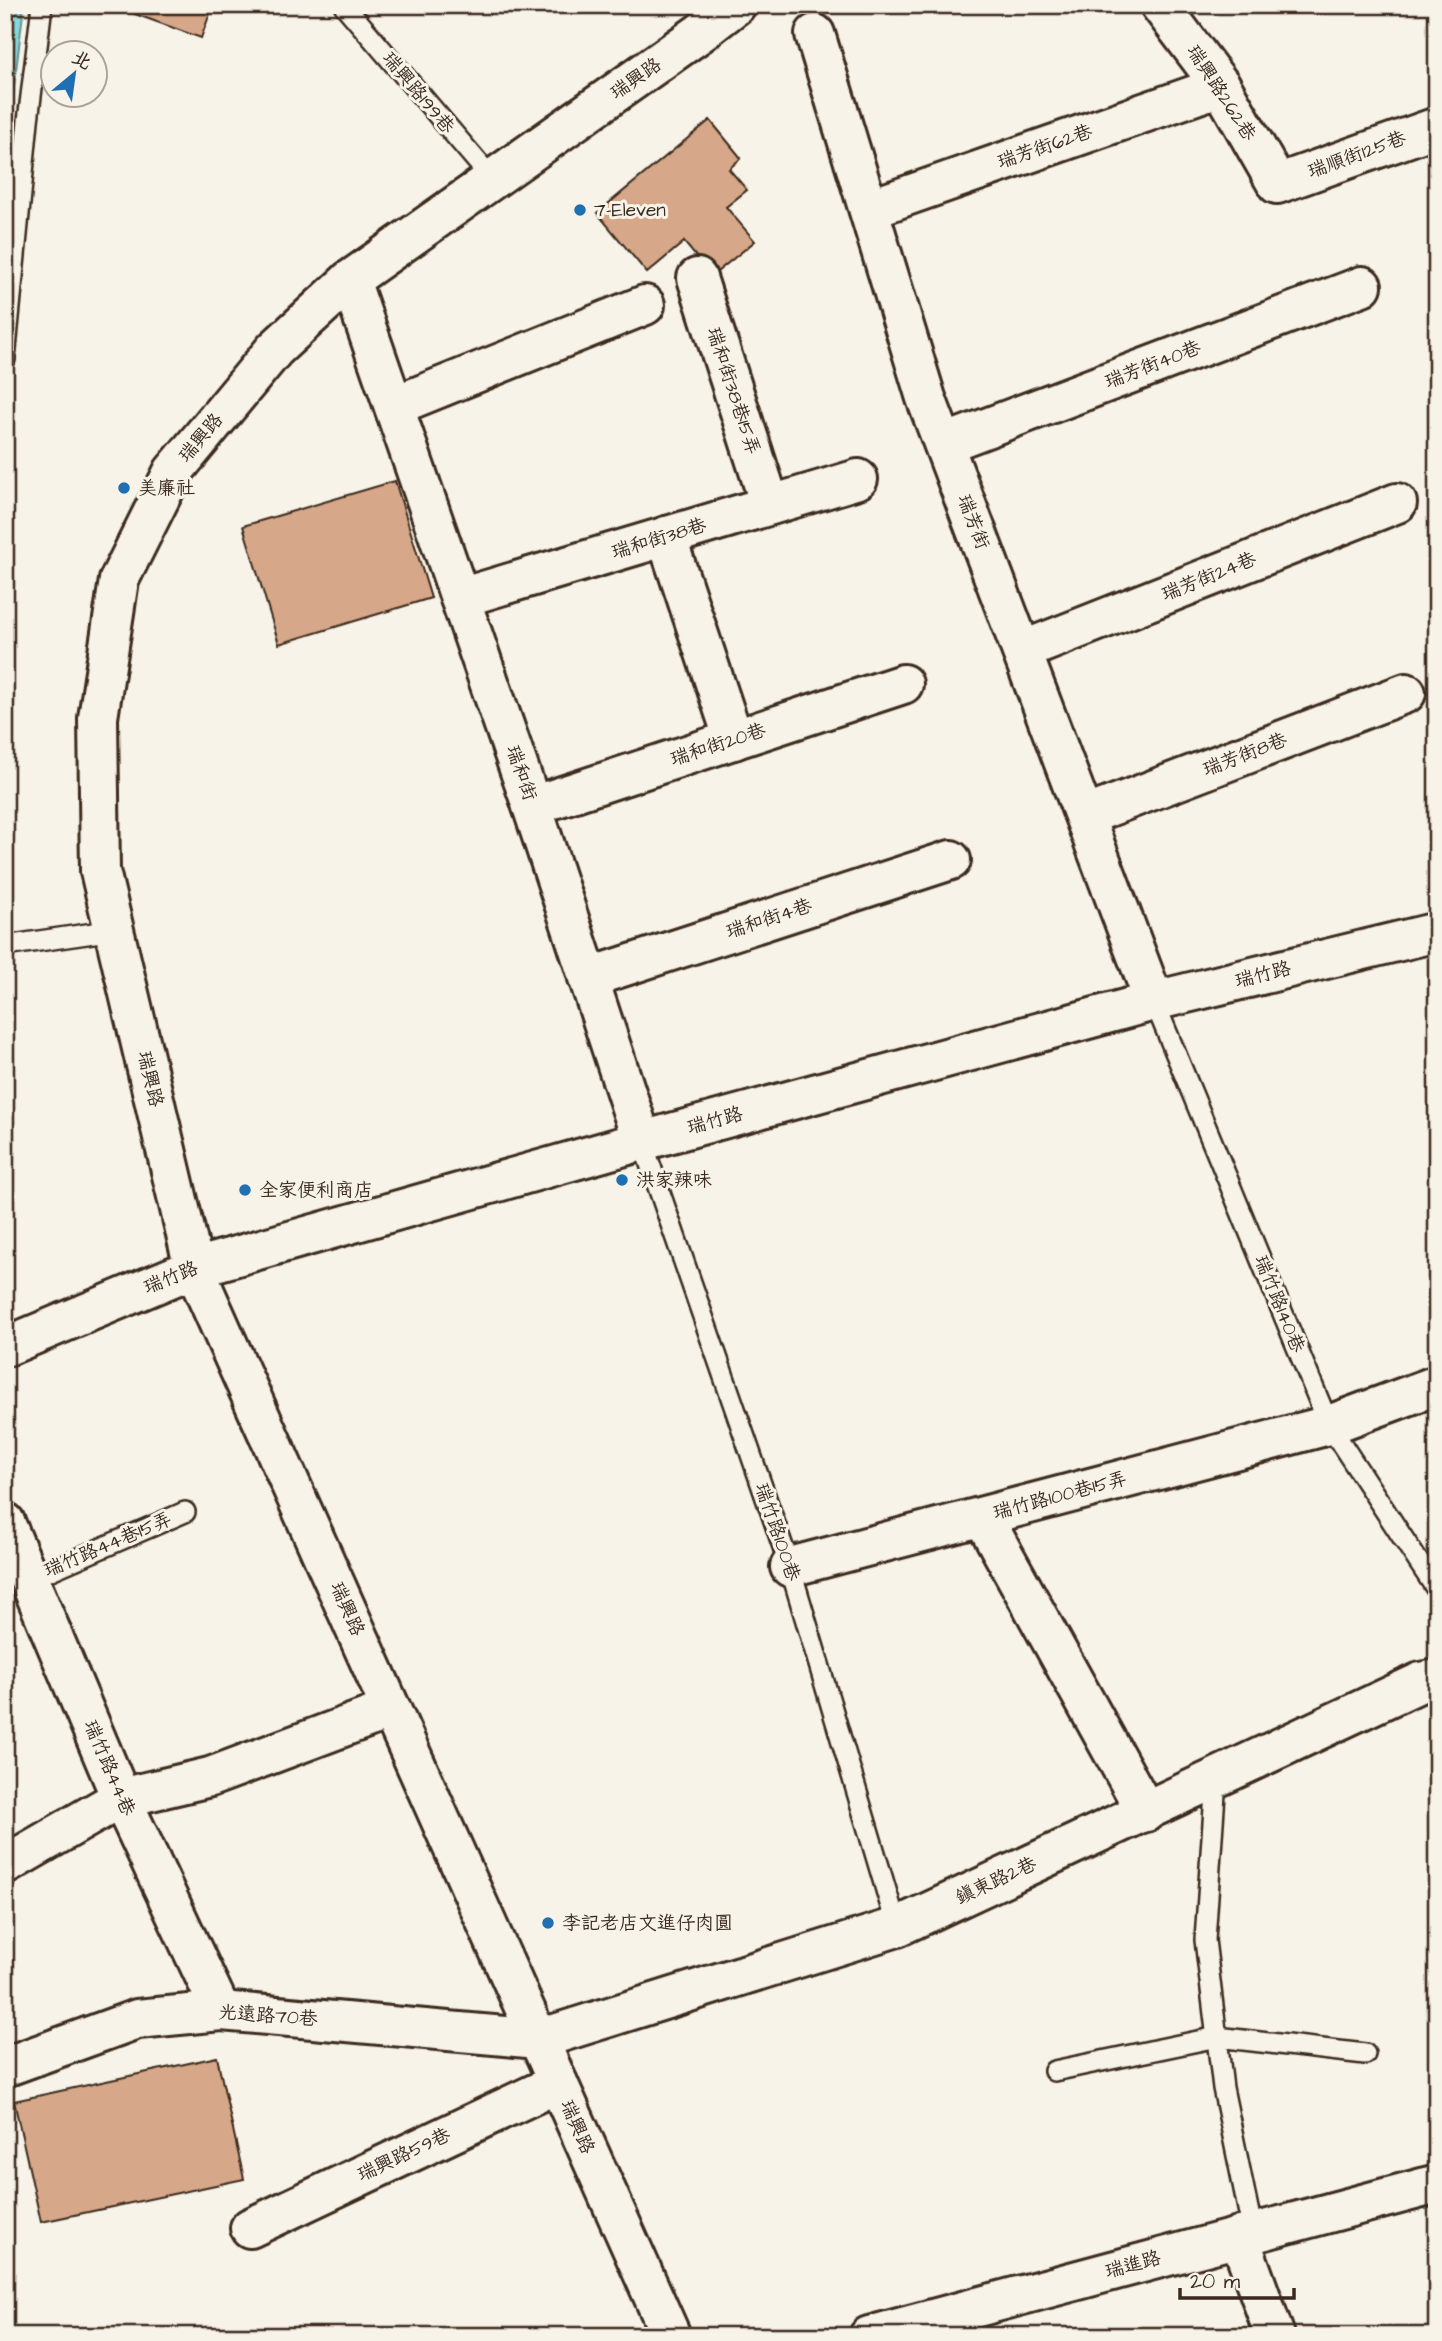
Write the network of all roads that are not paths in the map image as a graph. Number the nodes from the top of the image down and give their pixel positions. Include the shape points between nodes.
1 (42, 5) edge
2 (344, 5) edge
3 (736, 5) edge
4 (1160, 5) edge
5 (815, 34) dead end
6 (1221, 86) junction
7 (1437, 127) edge
8 (492, 180) junction
9 (1277, 184) joint
10 (869, 209) junction
11 (697, 278) dead end
12 (350, 280) junction
13 (1362, 286) dead end
14 (645, 306) dead end
15 (5, 359) edge
16 (394, 406) junction
17 (944, 444) junction
18 (858, 478) dead end
19 (1397, 503) dead end
20 (770, 505) junction
21 (666, 537) junction
22 (460, 598) junction
23 (1022, 651) junction
24 (903, 684) dead end
25 (1406, 693) dead end
26 (734, 740) junction
27 (532, 806) junction
28 (1084, 816) junction
29 (951, 860) dead end
30 (114, 930) junction
31 (1437, 932) edge
32 (5, 946) edge
33 (588, 978) junction
34 (1154, 1002) junction
35 (642, 1141) junction
36 (194, 1268) junction
37 (5, 1347) edge
38 (1437, 1385) edge
39 (1329, 1425) junction
40 (186, 1512) dead end
41 (983, 1517) junction
42 (5, 1522) edge
43 (790, 1567) junction
44 (30, 1578) junction
45 (1437, 1590) edge
46 (1437, 1679) edge
47 (391, 1709) junction
48 (1216, 1779) junction
49 (121, 1798) junction
50 (1146, 1812) junction
51 (5, 1865) edge
52 (897, 1927) junction
53 (221, 2011) junction
54 (1217, 2037) junction
55 (539, 2039) junction
56 (1365, 2054) dead end
57 (5, 2067) edge
58 (1054, 2071) dead end
59 (558, 2083) junction
60 (1437, 2184) edge
61 (250, 2228) dead end
62 (1246, 2235) junction
63 (671, 2336) edge
64 (869, 2336) edge
65 (1275, 2336) edge

1 - 15 lane
2 - 8 lane, 瑞興路199巷
3 - 8 street, 瑞興路
4 - 6 street, 瑞興路262巷
5 - 10 street, 瑞芳街
6 - 9 street, 瑞興路262巷
6 - 10 street, 瑞芳街62巷
7 - 9 street, 瑞順街125巷
8 - 12 street, 瑞興路
10 - 17 street, 瑞芳街
11 - 20 street, 瑞和街38巷15弄
12 - 16 street, 瑞和街
12 - 30 street, 瑞興路 via 275,349 173,472 119,580 97,718 100,871
13 - 17 street, 瑞芳街40巷
14 - 16 street
16 - 22 street, 瑞和街
17 - 23 street, 瑞芳街
18 - 20 street, 瑞和街38巷
19 - 23 street, 瑞芳街24巷
20 - 21 street, 瑞和街38巷
21 - 22 street, 瑞和街38巷
21 - 26 street
22 - 27 street, 瑞和街
23 - 28 street, 瑞芳街
24 - 26 street, 瑞和街20巷
25 - 28 street, 瑞芳街8巷
26 - 27 street, 瑞和街20巷
27 - 33 street, 瑞和街
28 - 34 street, 瑞芳街
29 - 33 street, 瑞和街4巷
30 - 32 lane
30 - 36 street, 瑞興路
31 - 34 street, 瑞竹路
33 - 35 street, 瑞和街
34 - 35 street, 瑞竹路
34 - 39 lane, 瑞竹路140巷
35 - 36 street, 瑞竹路
35 - 43 lane, 瑞竹路100巷
36 - 37 street, 瑞竹路
36 - 47 street, 瑞興路
38 - 39 street, 瑞竹路100巷15弄
39 - 41 street, 瑞竹路100巷15弄
39 - 45 lane, 瑞竹路140巷
40 - 44 lane, 瑞竹路44巷15弄
41 - 43 street, 瑞竹路100巷15弄
41 - 50 street
42 - 44 street, 瑞竹路44巷
43 - 52 lane, 瑞竹路100巷
44 - 49 street, 瑞竹路44巷
46 - 48 street, 鎮東路2巷 via 1421,1682
47 - 49 street via 210,1777
47 - 55 street, 瑞興路
48 - 50 street, 鎮東路2巷
48 - 54 lane via 1205,1940
49 - 51 street
49 - 53 street, 瑞竹路44巷
50 - 52 street, 鎮東路2巷
52 - 55 street, 鎮東路2巷
53 - 55 street, 光遠路70巷
53 - 57 street, 光遠路70巷 via 137,2019
54 - 56 lane
54 - 58 lane
54 - 62 lane
55 - 59 street, 瑞興路
59 - 61 street, 瑞興路59巷
59 - 63 street, 瑞興路
60 - 62 street, 瑞進路
62 - 64 street, 瑞進路
62 - 65 street

